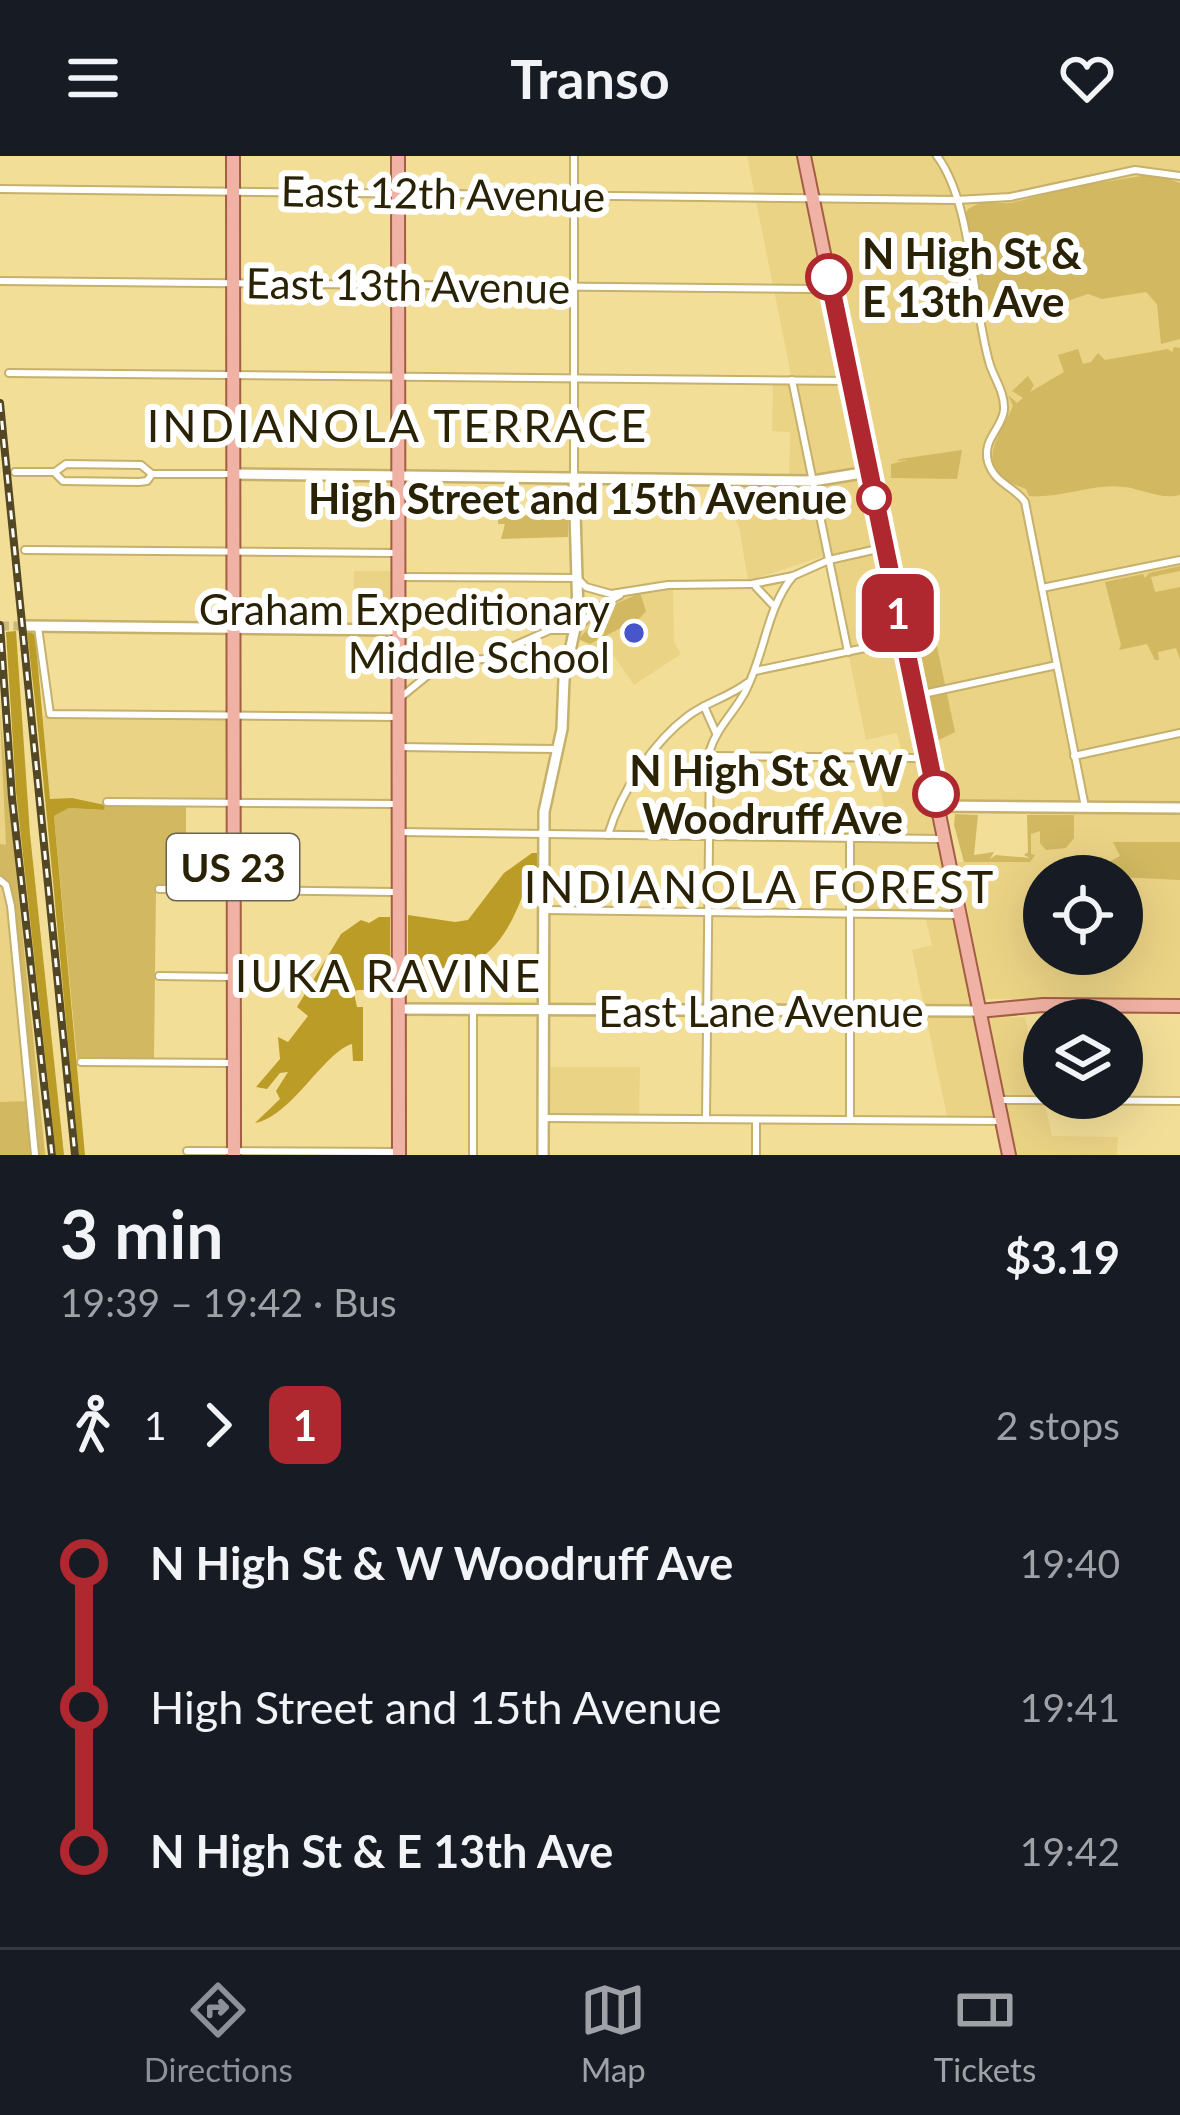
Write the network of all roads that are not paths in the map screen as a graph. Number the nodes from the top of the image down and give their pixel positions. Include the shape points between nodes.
1 (232, 156) edge
2 (398, 156) edge
3 (574, 156) edge
4 (804, 156) edge
5 (937, 156) edge
6 (1180, 176) edge
7 (0, 189) edge
8 (232, 191) junction
9 (398, 193) junction
10 (574, 194) junction
11 (813, 197) junction
12 (956, 200) junction
13 (0, 281) edge
14 (232, 283) junction
15 (399, 285) junction
16 (574, 287) junction
17 (815, 289) dead end
18 (9, 373) dead end
19 (232, 374) junction
20 (398, 376) junction
21 (574, 378) junction
22 (792, 380) junction
23 (850, 381) junction
24 (15, 472) dead end
25 (55, 472) junction
26 (868, 472) junction
27 (152, 473) junction
28 (232, 474) junction
29 (398, 476) junction
30 (574, 478) junction
31 (813, 481) junction
32 (884, 548) junction
33 (25, 550) dead end
34 (232, 551) junction
35 (399, 553) junction
36 (829, 560) junction
37 (1180, 560) edge
38 (793, 576) junction
39 (399, 577) junction
40 (578, 578) junction
41 (752, 584) junction
42 (1042, 588) junction
43 (624, 593) junction
44 (773, 605) junction
45 (33, 626) joint
46 (232, 628) junction
47 (398, 629) junction
48 (576, 630) junction
49 (903, 640) junction
50 (848, 652) junction
51 (1057, 665) junction
52 (753, 675) junction
53 (914, 695) junction
54 (399, 699) junction
55 (704, 706) junction
56 (232, 716) junction
57 (398, 717) junction
58 (716, 733) junction
59 (1180, 733) edge
60 (399, 747) junction
61 (557, 748) junction
62 (921, 753) junction
63 (709, 756) junction
64 (1074, 756) junction
65 (106, 802) dead end
66 (232, 803) junction
67 (399, 804) junction
68 (939, 806) junction
69 (1085, 807) junction
70 (1180, 808) edge
71 (399, 832) junction
72 (608, 835) junction
73 (708, 836) junction
74 (850, 838) junction
75 (945, 838) junction
76 (544, 839) junction
77 (0, 880) edge
78 (159, 889) dead end
79 (232, 890) junction
80 (399, 892) junction
81 (544, 910) junction
82 (707, 912) junction
83 (850, 914) junction
84 (960, 915) junction
85 (159, 976) dead end
86 (232, 977) junction
87 (1180, 1006) edge
88 (399, 1009) junction
89 (473, 1010) junction
90 (544, 1010) junction
91 (706, 1011) junction
92 (979, 1011) junction
93 (850, 1012) junction
94 (81, 1062) dead end
95 (232, 1064) junction
96 (998, 1100) junction
97 (1180, 1101) edge
98 (543, 1118) junction
99 (706, 1119) junction
100 (756, 1120) junction
101 (850, 1120) junction
102 (1002, 1121) junction
103 (187, 1151) dead end
104 (234, 1152) edge
105 (399, 1153) edge
106 (35, 1155) edge
107 (473, 1155) edge
108 (543, 1155) edge
109 (756, 1155) edge
110 (1009, 1155) edge

1 - 8 main road, US 23
2 - 9 main road
3 - 10 street
4 - 11 main road
5 - 12 street
6 - 12 street, East 12th Avenue via 1132,170 1010,197
7 - 8 street, East 12th Avenue
8 - 9 street, East 12th Avenue
8 - 14 main road, US 23
9 - 10 street, East 12th Avenue
9 - 15 main road
10 - 11 street, East 12th Avenue
10 - 16 street
11 - 12 street, East 12th Avenue
11 - 23 main road
12 - 42 street via 1004,406 987,459 1024,499
13 - 14 street, East 13th Avenue
14 - 15 street, East 13th Avenue
14 - 19 main road, US 23
15 - 16 street, East 13th Avenue
15 - 20 main road
16 - 17 street, East 13th Avenue
16 - 21 street
18 - 19 street
19 - 20 street
19 - 28 main road, US 23
20 - 21 street
20 - 29 main road
21 - 22 street
21 - 30 street
22 - 23 street
22 - 31 street
23 - 26 main road
24 - 25 street
25 - 27 street via 66,464 140,465
25 - 27 street via 68,482 140,482
26 - 31 street
26 - 32 main road
27 - 28 street
28 - 29 street
28 - 34 main road, US 23
29 - 30 street
29 - 35 main road
30 - 31 street
30 - 40 street
31 - 36 street
32 - 36 street
32 - 49 main road
33 - 34 street
34 - 35 street
34 - 46 main road, US 23
35 - 39 main road
36 - 38 street
36 - 50 street
37 - 42 street
38 - 41 street
38 - 44 street
39 - 40 street
39 - 47 main road
40 - 43 street via 598,592
40 - 48 street
41 - 43 street
41 - 44 street
42 - 51 street
43 - 48 street
44 - 52 street
45 - 46 street
45 - 56 street via 50,714
46 - 47 street
46 - 56 main road, US 23
47 - 54 main road
48 - 54 street via 550,630 484,659 444,662
48 - 61 street
49 - 50 street
49 - 53 main road
50 - 52 street
51 - 53 street
51 - 64 street
52 - 55 street
52 - 58 street
53 - 62 main road
54 - 57 main road
55 - 58 street
55 - 72 street via 647,761
56 - 57 street
56 - 66 main road, US 23
57 - 60 main road
58 - 63 street
59 - 64 street
60 - 61 street
60 - 67 main road
61 - 76 street
62 - 63 street
62 - 68 main road
63 - 73 street
64 - 69 street
65 - 66 street
66 - 67 street
66 - 79 main road, US 23
67 - 71 main road
68 - 69 street
68 - 75 main road
69 - 70 street
71 - 76 street
71 - 80 main road
72 - 73 street
72 - 76 street
73 - 74 street
73 - 82 street
74 - 75 street
74 - 83 street
75 - 84 main road
76 - 81 street
77 - 106 street via 11,906
78 - 79 street
79 - 80 street
79 - 86 main road, US 23
80 - 88 main road
81 - 82 street
81 - 90 street
82 - 83 street
82 - 91 street
83 - 84 street
83 - 93 street
84 - 92 main road
85 - 86 street
86 - 95 main road, US 23
87 - 92 main road
88 - 89 street, East Lane Avenue
88 - 105 main road
89 - 90 street, East Lane Avenue
89 - 107 street
90 - 91 street, East Lane Avenue
90 - 98 street
91 - 93 street, East Lane Avenue
91 - 99 street
92 - 93 street, East Lane Avenue
92 - 96 main road
93 - 101 street
94 - 95 street
95 - 104 main road, US 23
96 - 97 street
96 - 102 main road
98 - 99 street
98 - 108 street
99 - 100 street
100 - 101 street
100 - 109 street
101 - 102 street
102 - 110 main road
103 - 104 street
104 - 105 street

